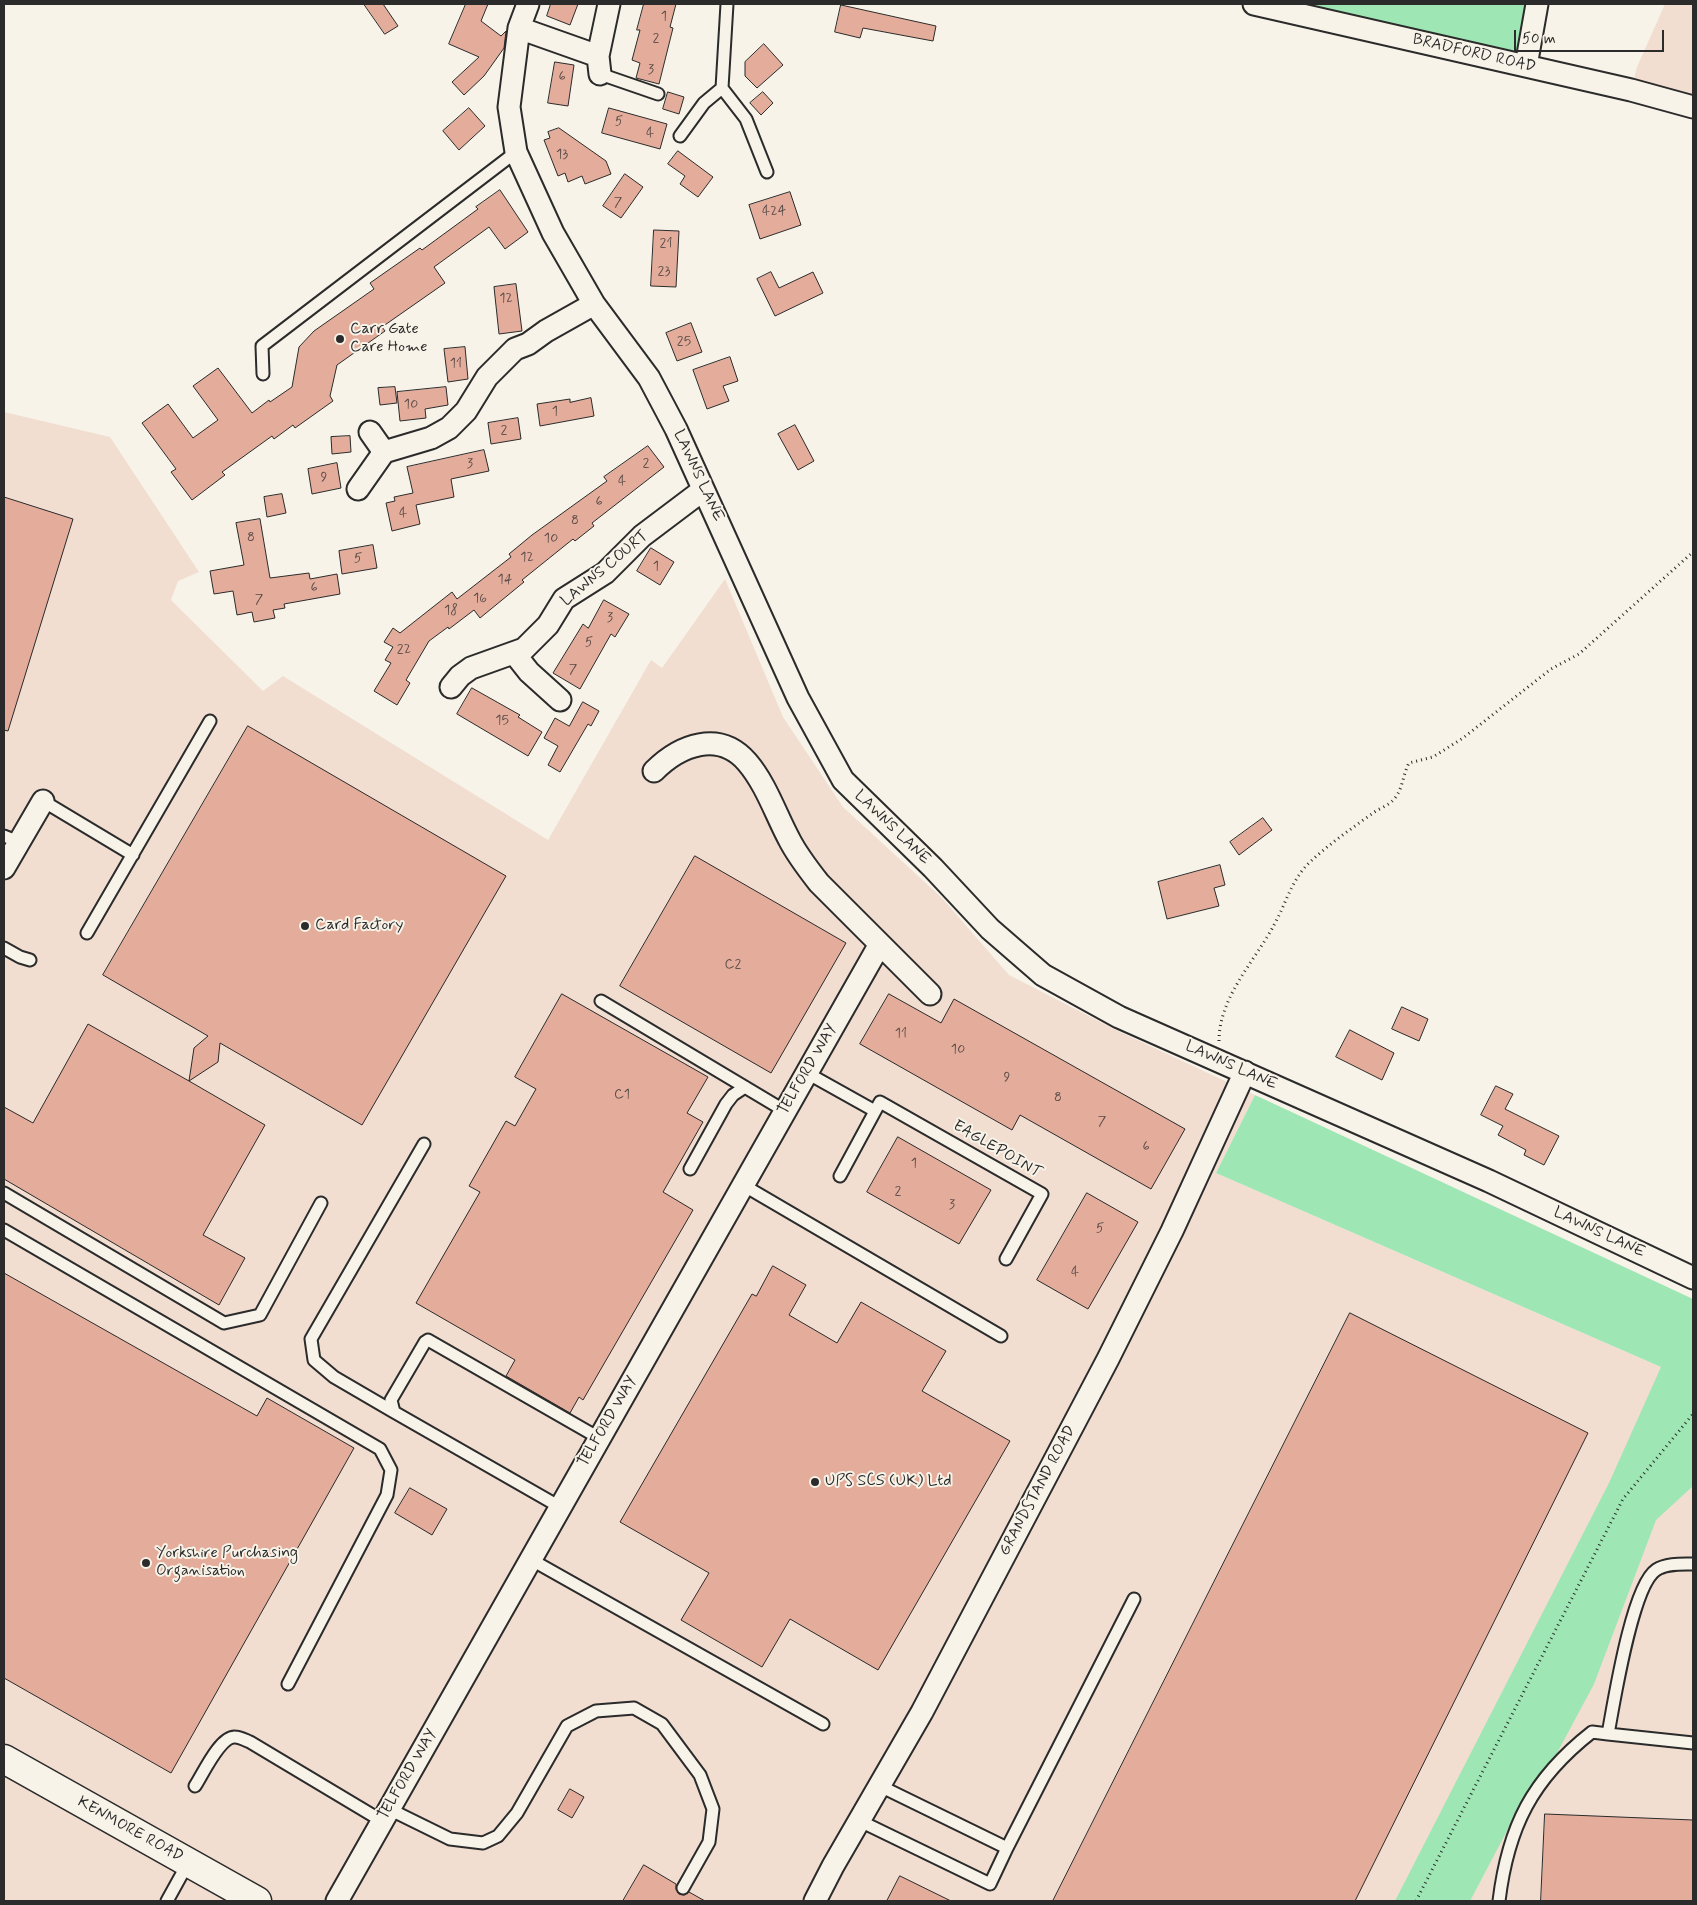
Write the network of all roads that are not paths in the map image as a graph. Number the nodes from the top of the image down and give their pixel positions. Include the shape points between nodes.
1 (528, 4) edge
2 (609, 4) edge
3 (727, 4) edge
4 (1254, 4) edge
5 (1537, 4) edge
6 (1296, 8) edge
7 (519, 28) junction
8 (599, 65) junction
9 (1526, 66) junction
10 (722, 88) junction
11 (658, 94) dead end
12 (1693, 107) edge
13 (680, 136) dead end
14 (516, 152) junction
15 (767, 172) dead end
16 (594, 304) junction
17 (263, 374) dead end
18 (370, 432) dead end
19 (384, 452) junction
20 (358, 489) dead end
21 (703, 490) junction
22 (514, 653) junction
23 (451, 688) dead end
24 (560, 700) dead end
25 (210, 721) dead end
26 (654, 771) dead end
27 (43, 801) joint
28 (11, 839) edge
29 (133, 855) junction
30 (4, 868) edge
31 (87, 933) dead end
32 (880, 944) junction
33 (4, 948) edge
34 (30, 960) dead end
35 (930, 994) dead end
36 (601, 1001) dead end
37 (1245, 1072) junction
38 (807, 1073) junction
39 (745, 1087) junction
40 (785, 1111) junction
41 (875, 1111) junction
42 (424, 1144) dead end
43 (690, 1169) dead end
44 (840, 1176) dead end
45 (743, 1185) junction
46 (4, 1192) edge
47 (321, 1203) dead end
48 (4, 1230) edge
49 (1006, 1259) dead end
50 (1693, 1278) edge
51 (1001, 1336) dead end
52 (394, 1412) junction
53 (599, 1438) junction
54 (560, 1507) junction
55 (530, 1559) junction
56 (1693, 1564) edge
57 (1134, 1599) dead end
58 (288, 1684) dead end
59 (823, 1724) dead end
60 (1608, 1734) junction
61 (1693, 1743) edge
62 (4, 1759) edge
63 (196, 1786) dead end
64 (880, 1786) junction
65 (386, 1815) junction
66 (860, 1821) junction
67 (1007, 1848) junction
68 (188, 1863) junction
69 (683, 1888) dead end
70 (167, 1901) edge
71 (257, 1901) edge
72 (336, 1901) edge
73 (815, 1901) edge
74 (1499, 1901) edge

1 - 7 street, LAWNS LANE
2 - 8 street
3 - 10 lane
4 - 6 street, BRADFORD ROAD
5 - 9 street
6 - 9 street, BRADFORD ROAD
7 - 8 street
7 - 14 street, LAWNS LANE via 509,107
8 - 11 lane
9 - 12 street, BRADFORD ROAD
10 - 13 lane via 704,103
10 - 15 lane via 746,118
14 - 16 street, LAWNS LANE via 553,233
14 - 17 lane via 262,346
16 - 19 street via 515,349 487,377 466,411 449,428 431,438
16 - 21 street, LAWNS LANE via 649,378
18 - 19 street
19 - 20 street
21 - 22 street, LAWNS COURT via 642,536 605,573 564,599 536,639
21 - 37 street, LAWNS LANE via 798,698 843,780 990,929 1043,975 1119,1017
22 - 23 street, LAWNS COURT via 471,668
22 - 24 street via 529,672
25 - 29 lane
26 - 32 street via 669,756 700,744 716,744 734,751 758,778 803,864
27 - 28 street
27 - 29 lane
28 - 30 street
29 - 31 lane
32 - 35 street
32 - 38 street, TELFORD WAY
33 - 34 lane
36 - 39 lane
37 - 50 street, LAWNS LANE via 1489,1181
37 - 64 street, GRANDSTAND ROAD via 1172,1231 1108,1359
38 - 40 street, TELFORD WAY
38 - 41 lane
39 - 40 lane
39 - 43 lane via 726,1104
40 - 45 street, TELFORD WAY
41 - 44 lane
41 - 49 lane, EAGLEPOINT via 880,1102 1042,1194
42 - 52 lane via 311,1339 314,1360 334,1377
45 - 51 lane
45 - 53 street, TELFORD WAY
46 - 47 lane via 224,1323 260,1315
48 - 58 lane via 380,1449 391,1470 387,1495
52 - 53 lane via 391,1400 428,1340
52 - 54 lane
53 - 54 street, TELFORD WAY
54 - 55 street, TELFORD WAY
55 - 59 lane
55 - 65 street, TELFORD WAY
56 - 60 lane via 1656,1569 1645,1581 1624,1648
57 - 67 lane
60 - 61 lane
60 - 74 lane via 1592,1732 1579,1742 1559,1760 1531,1798 1511,1837
62 - 68 street, KENMORE ROAD
63 - 65 lane via 225,1739 234,1736
64 - 66 street, GRANDSTAND ROAD
64 - 67 lane
65 - 69 lane via 450,1839 483,1843 498,1836 517,1813 566,1726 596,1711 634,1708 662,1724 700,1775 713,1809 710,1842
65 - 72 street, TELFORD WAY
66 - 67 lane via 990,1884
66 - 73 street, GRANDSTAND ROAD
68 - 70 lane
68 - 71 street, KENMORE ROAD

